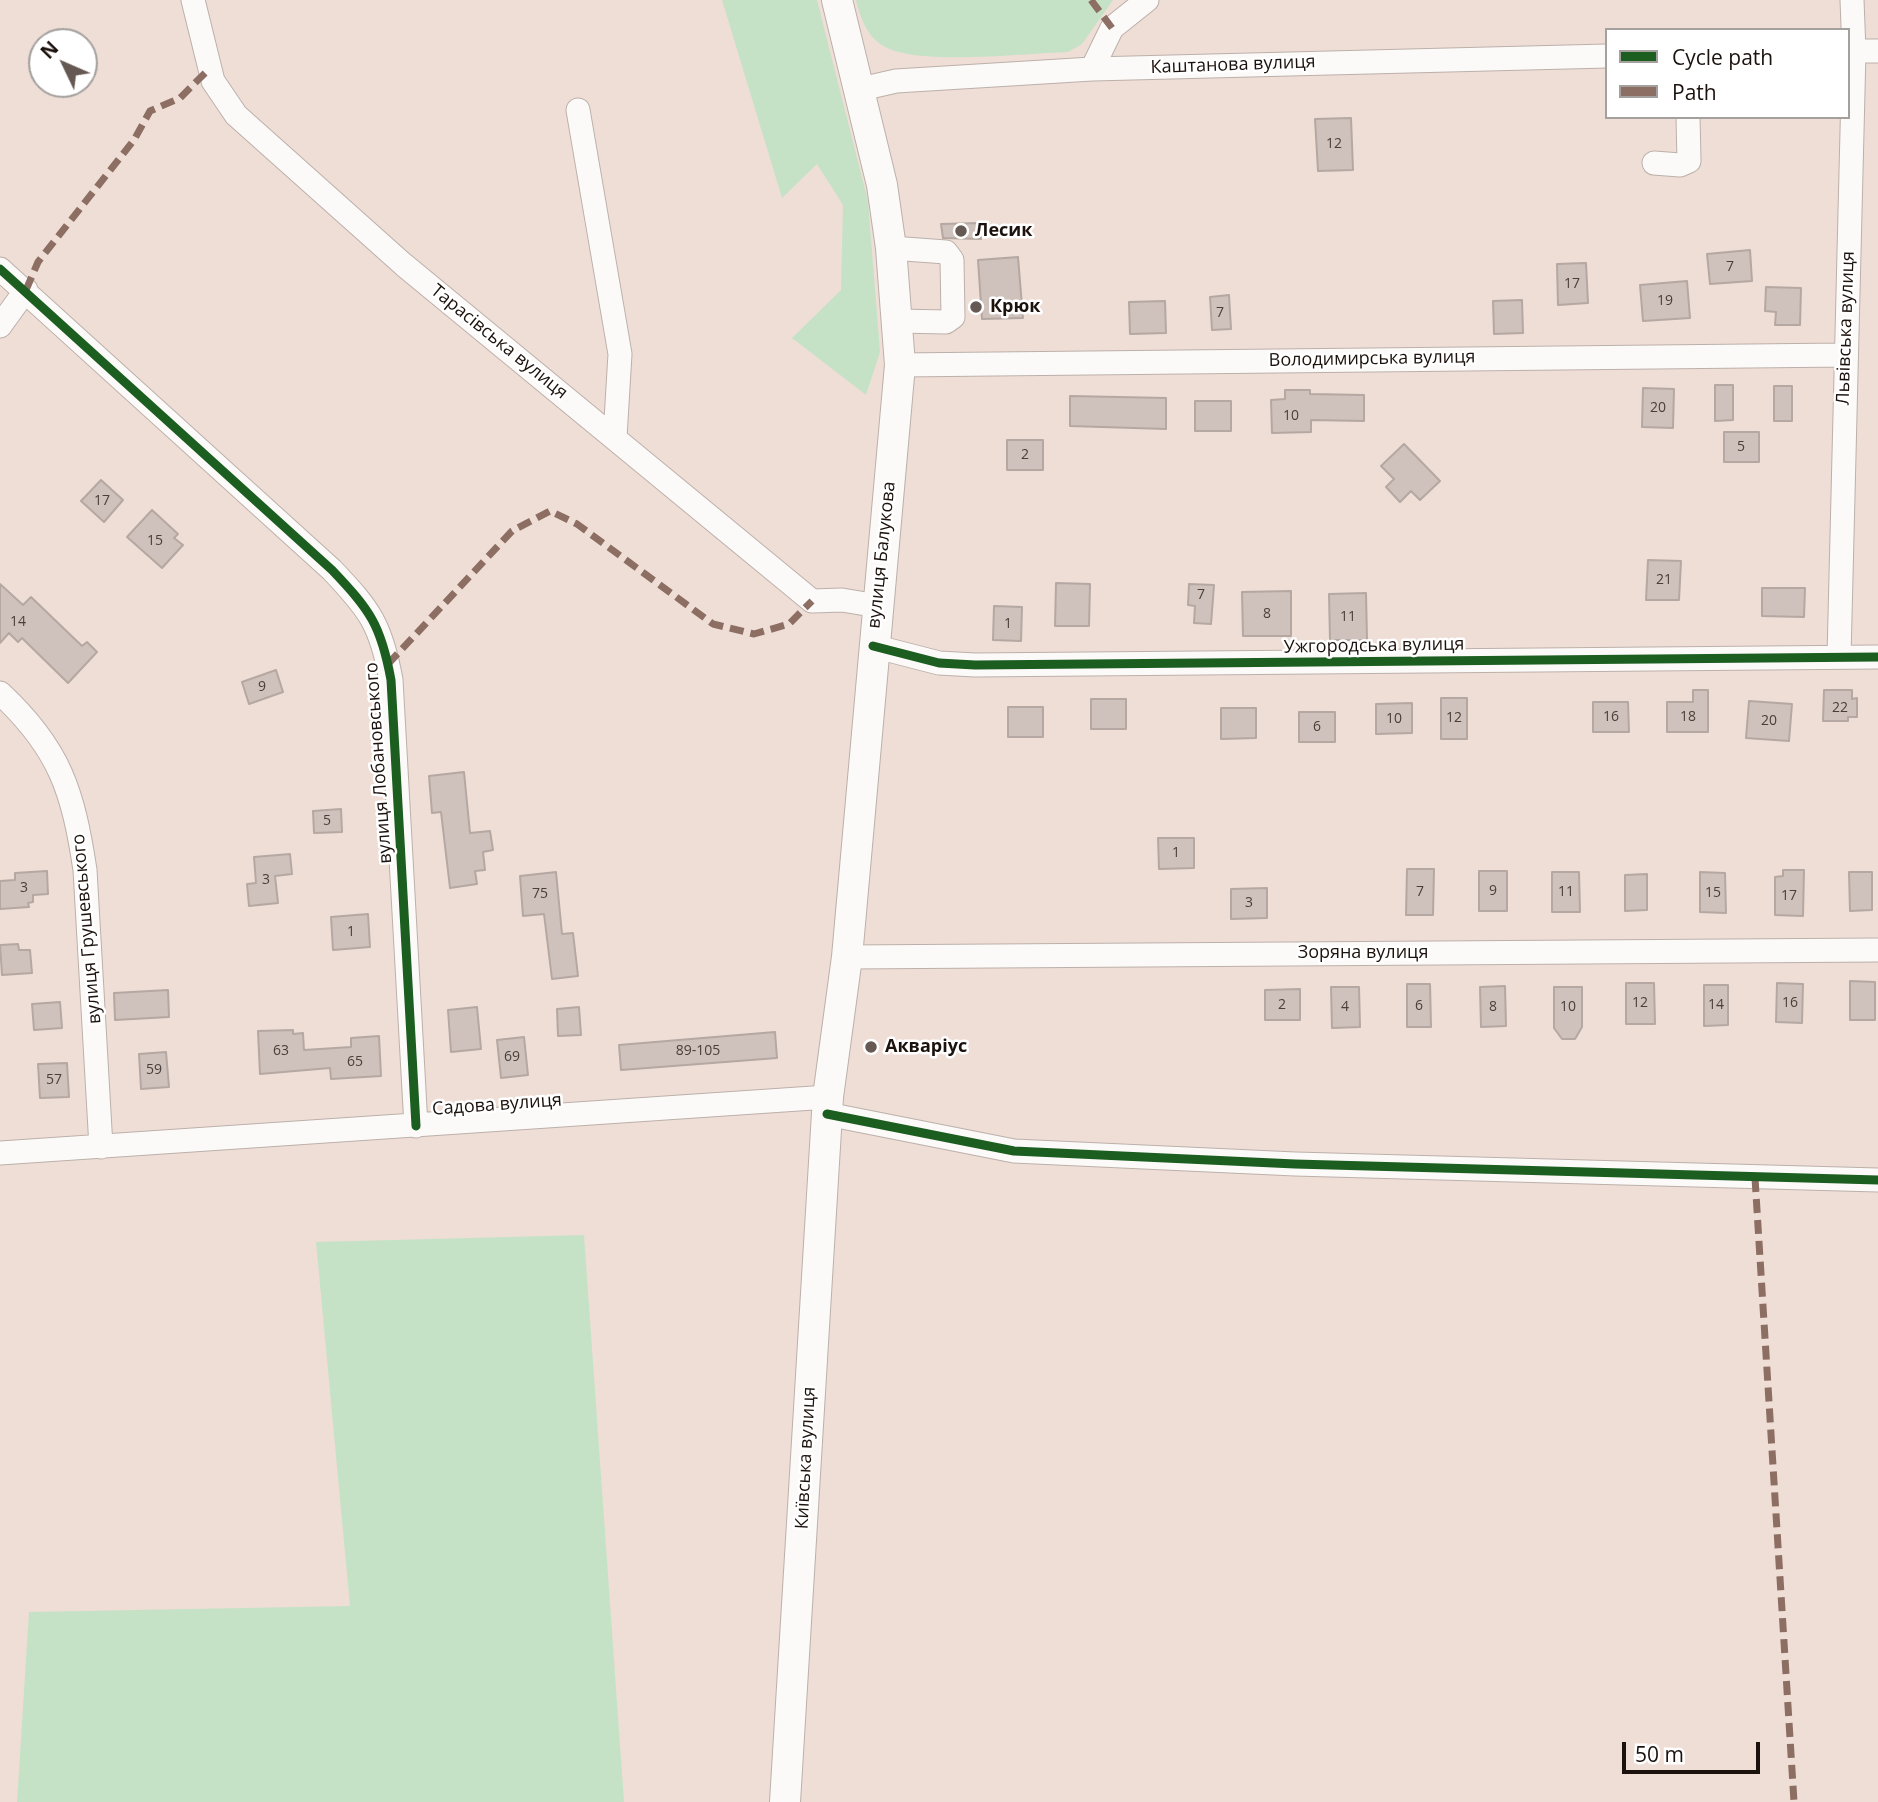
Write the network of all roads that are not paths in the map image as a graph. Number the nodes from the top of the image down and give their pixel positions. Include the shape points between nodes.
1 (193, 0) edge
2 (837, 0) edge
3 (1147, 0) edge
4 (1852, 0) edge
5 (1851, 51) edge
6 (1878, 51) edge
7 (1605, 56) edge
8 (1092, 69) junction
9 (861, 89) junction
10 (1850, 94) edge
11 (578, 110) dead end
12 (1688, 119) edge
13 (1849, 119) edge
14 (1654, 163) dead end
15 (891, 248) junction
16 (0, 269) edge
17 (26, 290) junction
18 (897, 321) junction
19 (0, 326) edge
20 (1844, 355) junction
21 (900, 365) junction
22 (615, 437) junction
23 (878, 606) junction
24 (873, 646) junction
25 (1839, 657) junction
26 (1878, 657) edge
27 (0, 693) edge
28 (1878, 950) edge
29 (847, 957) junction
30 (827, 1106) junction
31 (416, 1126) junction
32 (102, 1147) junction
33 (0, 1153) edge
34 (1878, 1180) edge
35 (785, 1802) edge

1 - 22 street, Тарасівська вулиця via 213,81 236,115 404,265
2 - 9 main road, вулиця Балукова
3 - 8 street via 1112,28
4 - 5 street, Львівська вулиця
5 - 6 street
5 - 10 street, Львівська вулиця
7 - 8 street, Каштанова вулиця
8 - 9 street, Каштанова вулиця via 896,81
9 - 15 main road, вулиця Балукова
11 - 22 street via 620,354
12 - 14 street via 1689,161
13 - 20 street, Львівська вулиця
15 - 18 main road, вулиця Балукова
15 - 18 street via 946,252 952,260 953,317
16 - 17 street, вулиця Лобановського
17 - 19 street
17 - 31 street, вулиця Лобановського via 332,570 374,619 385,645 391,680
18 - 21 main road, вулиця Балукова
20 - 21 street, Володимирська вулиця
20 - 25 street, Львівська вулиця
21 - 23 main road, вулиця Балукова
22 - 23 street, Тарасівська вулиця via 812,601
23 - 24 main road, вулиця Балукова
24 - 25 street, Ужгородська вулиця via 939,663 975,666
24 - 29 main road, вулиця Балукова
25 - 26 street, Ужгородська вулиця
27 - 32 street, вулиця Грушевського via 45,741 71,795 79,829
28 - 29 street, Зоряна вулиця
29 - 30 main road, вулиця Балукова
30 - 31 street, Садова вулиця
30 - 34 street, Садова вулиця via 1014,1151 1309,1165
30 - 35 main road, Київська вулиця
31 - 32 street, Садова вулиця
32 - 33 street, Садова вулиця

